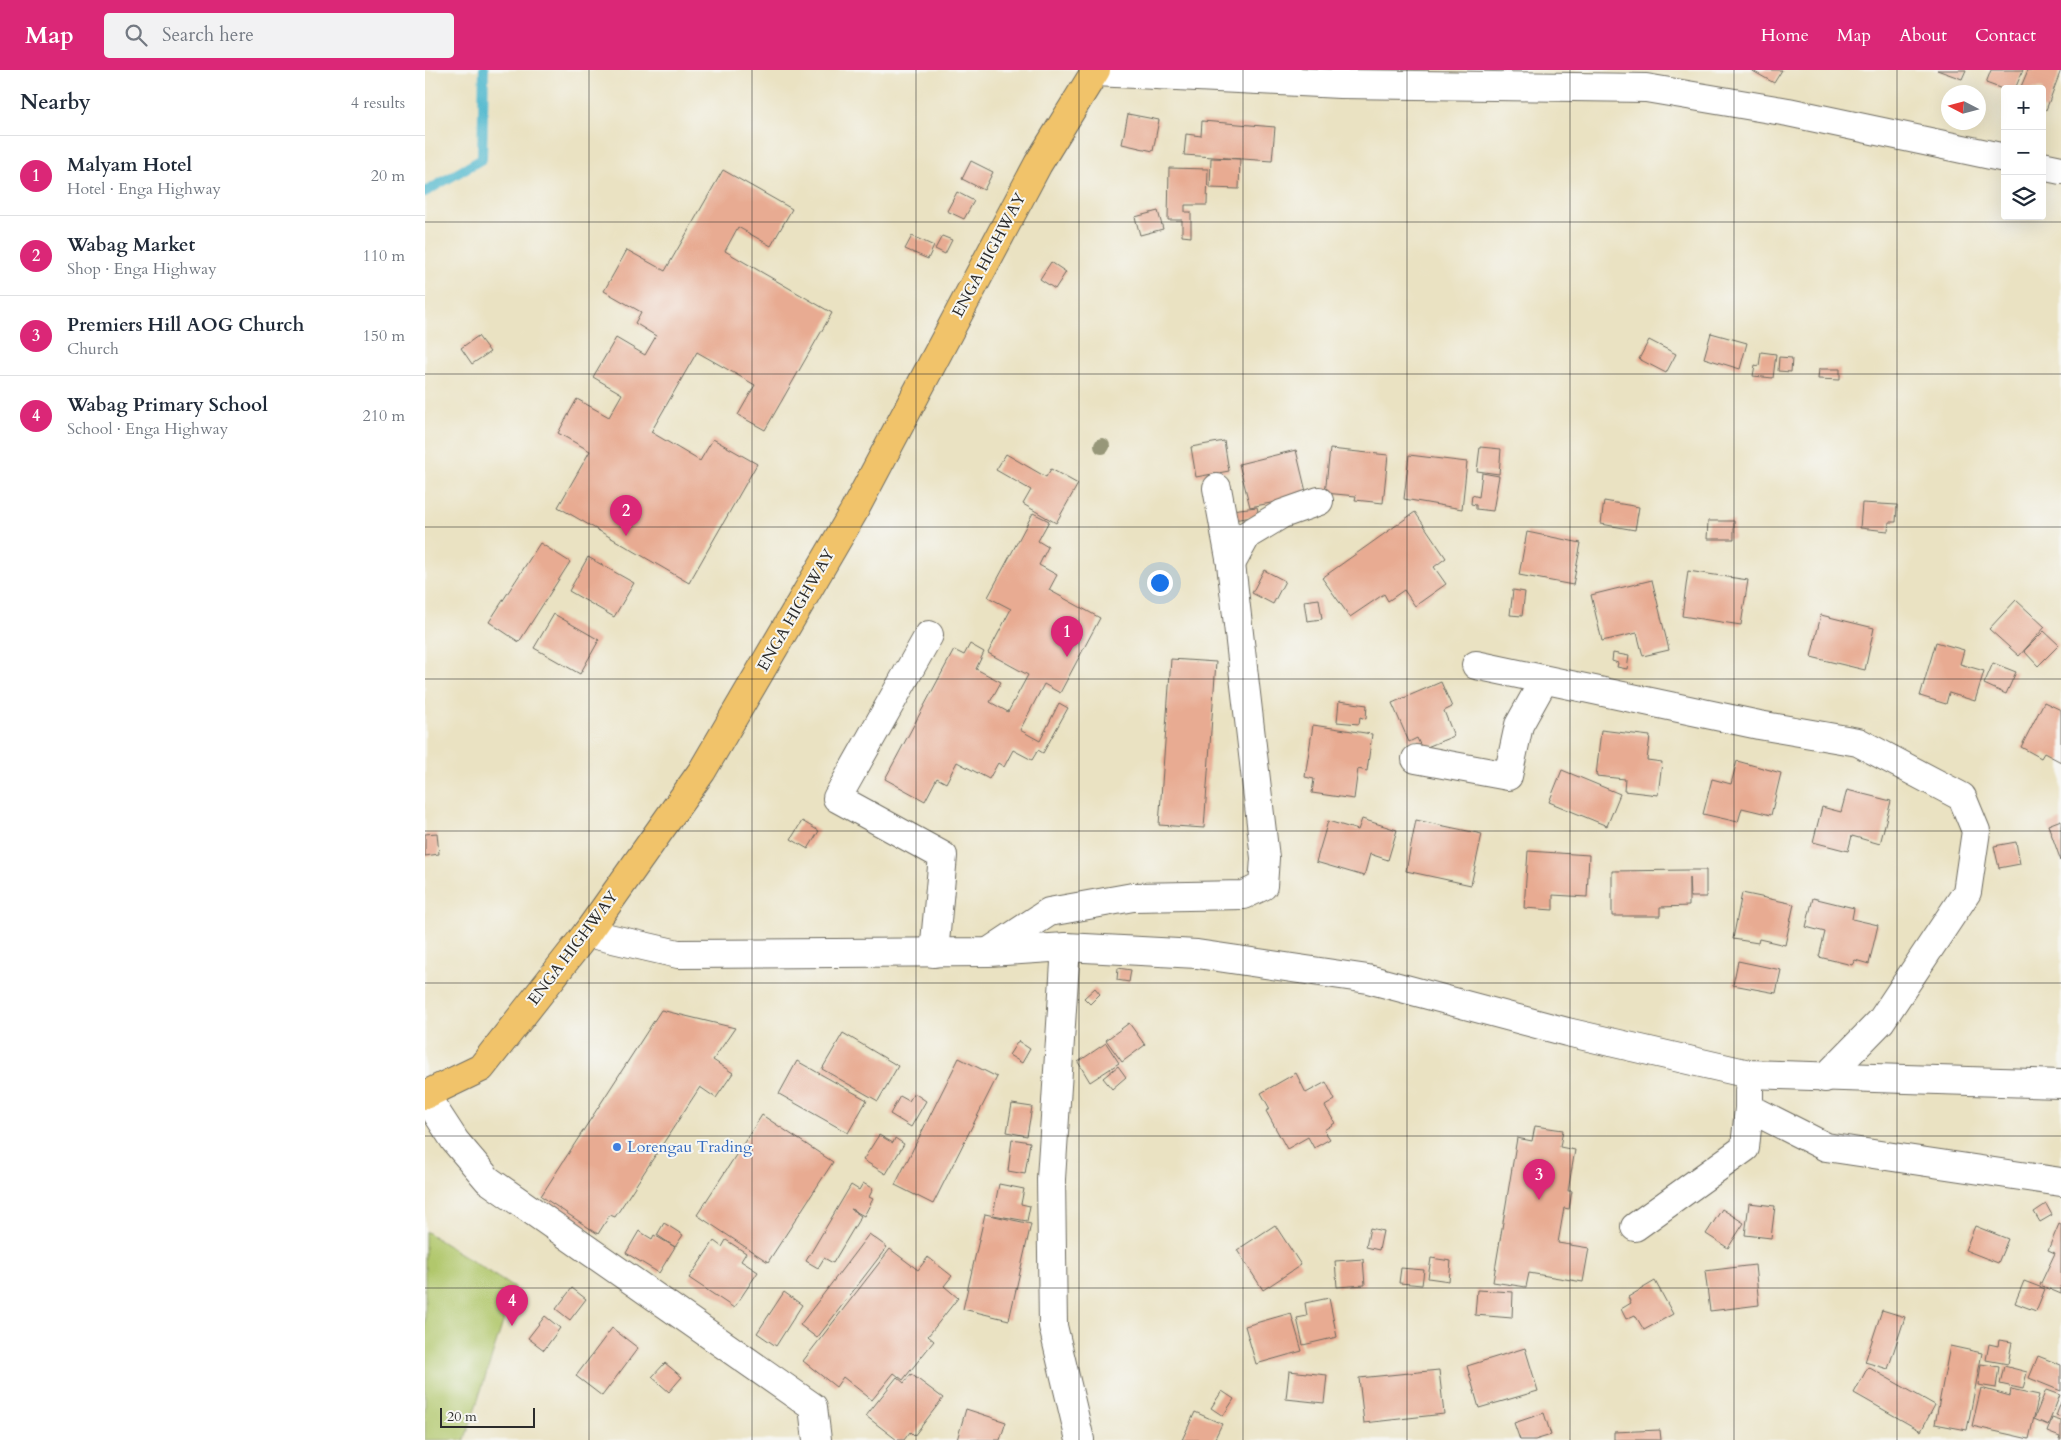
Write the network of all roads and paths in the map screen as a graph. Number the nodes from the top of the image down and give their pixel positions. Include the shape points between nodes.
1 (1095, 71) edge
2 (1340, 77) edge
3 (1650, 79) edge
4 (2001, 157) edge
5 (2046, 167) edge
6 (2061, 170) edge
7 (1217, 488) dead end
8 (1319, 501) dead end
9 (1231, 564) junction
10 (929, 635) dead end
11 (1476, 665) dead end
12 (1544, 680) junction
13 (1416, 760) dead end
14 (587, 933) junction
15 (1067, 947) junction
16 (989, 952) junction
17 (934, 953) junction
18 (1748, 1074) junction
19 (1825, 1078) junction
20 (2061, 1084) edge
21 (425, 1095) edge
22 (1749, 1108) junction
23 (2061, 1182) edge
24 (1635, 1227) dead end
25 (817, 1440) edge
26 (1080, 1440) edge

1 - 2 street
1 - 14 main road, ENGA HIGHWAY via 1038,164 853,513 702,771
2 - 3 street
3 - 4 street
5 - 6 street
7 - 9 street
8 - 9 street via 1281,514 1247,535
9 - 16 street via 1265,858 1263,886 1244,895 1133,897 1049,912
10 - 17 street via 837,798 943,856
11 - 12 street
12 - 13 street via 1519,725 1508,776
12 - 19 street via 1858,742 1962,797 1976,831 1967,892 1881,1021
14 - 17 street via 678,954
14 - 21 main road, ENGA HIGHWAY via 481,1068
15 - 16 street
15 - 18 street via 1197,954 1368,979 1567,1032
15 - 26 street via 1051,1179 1053,1326
16 - 17 street
18 - 19 street
18 - 22 street
19 - 20 street
21 - 25 street via 455,1141 488,1180 813,1406
22 - 23 street via 1826,1147
22 - 24 street via 1745,1148

